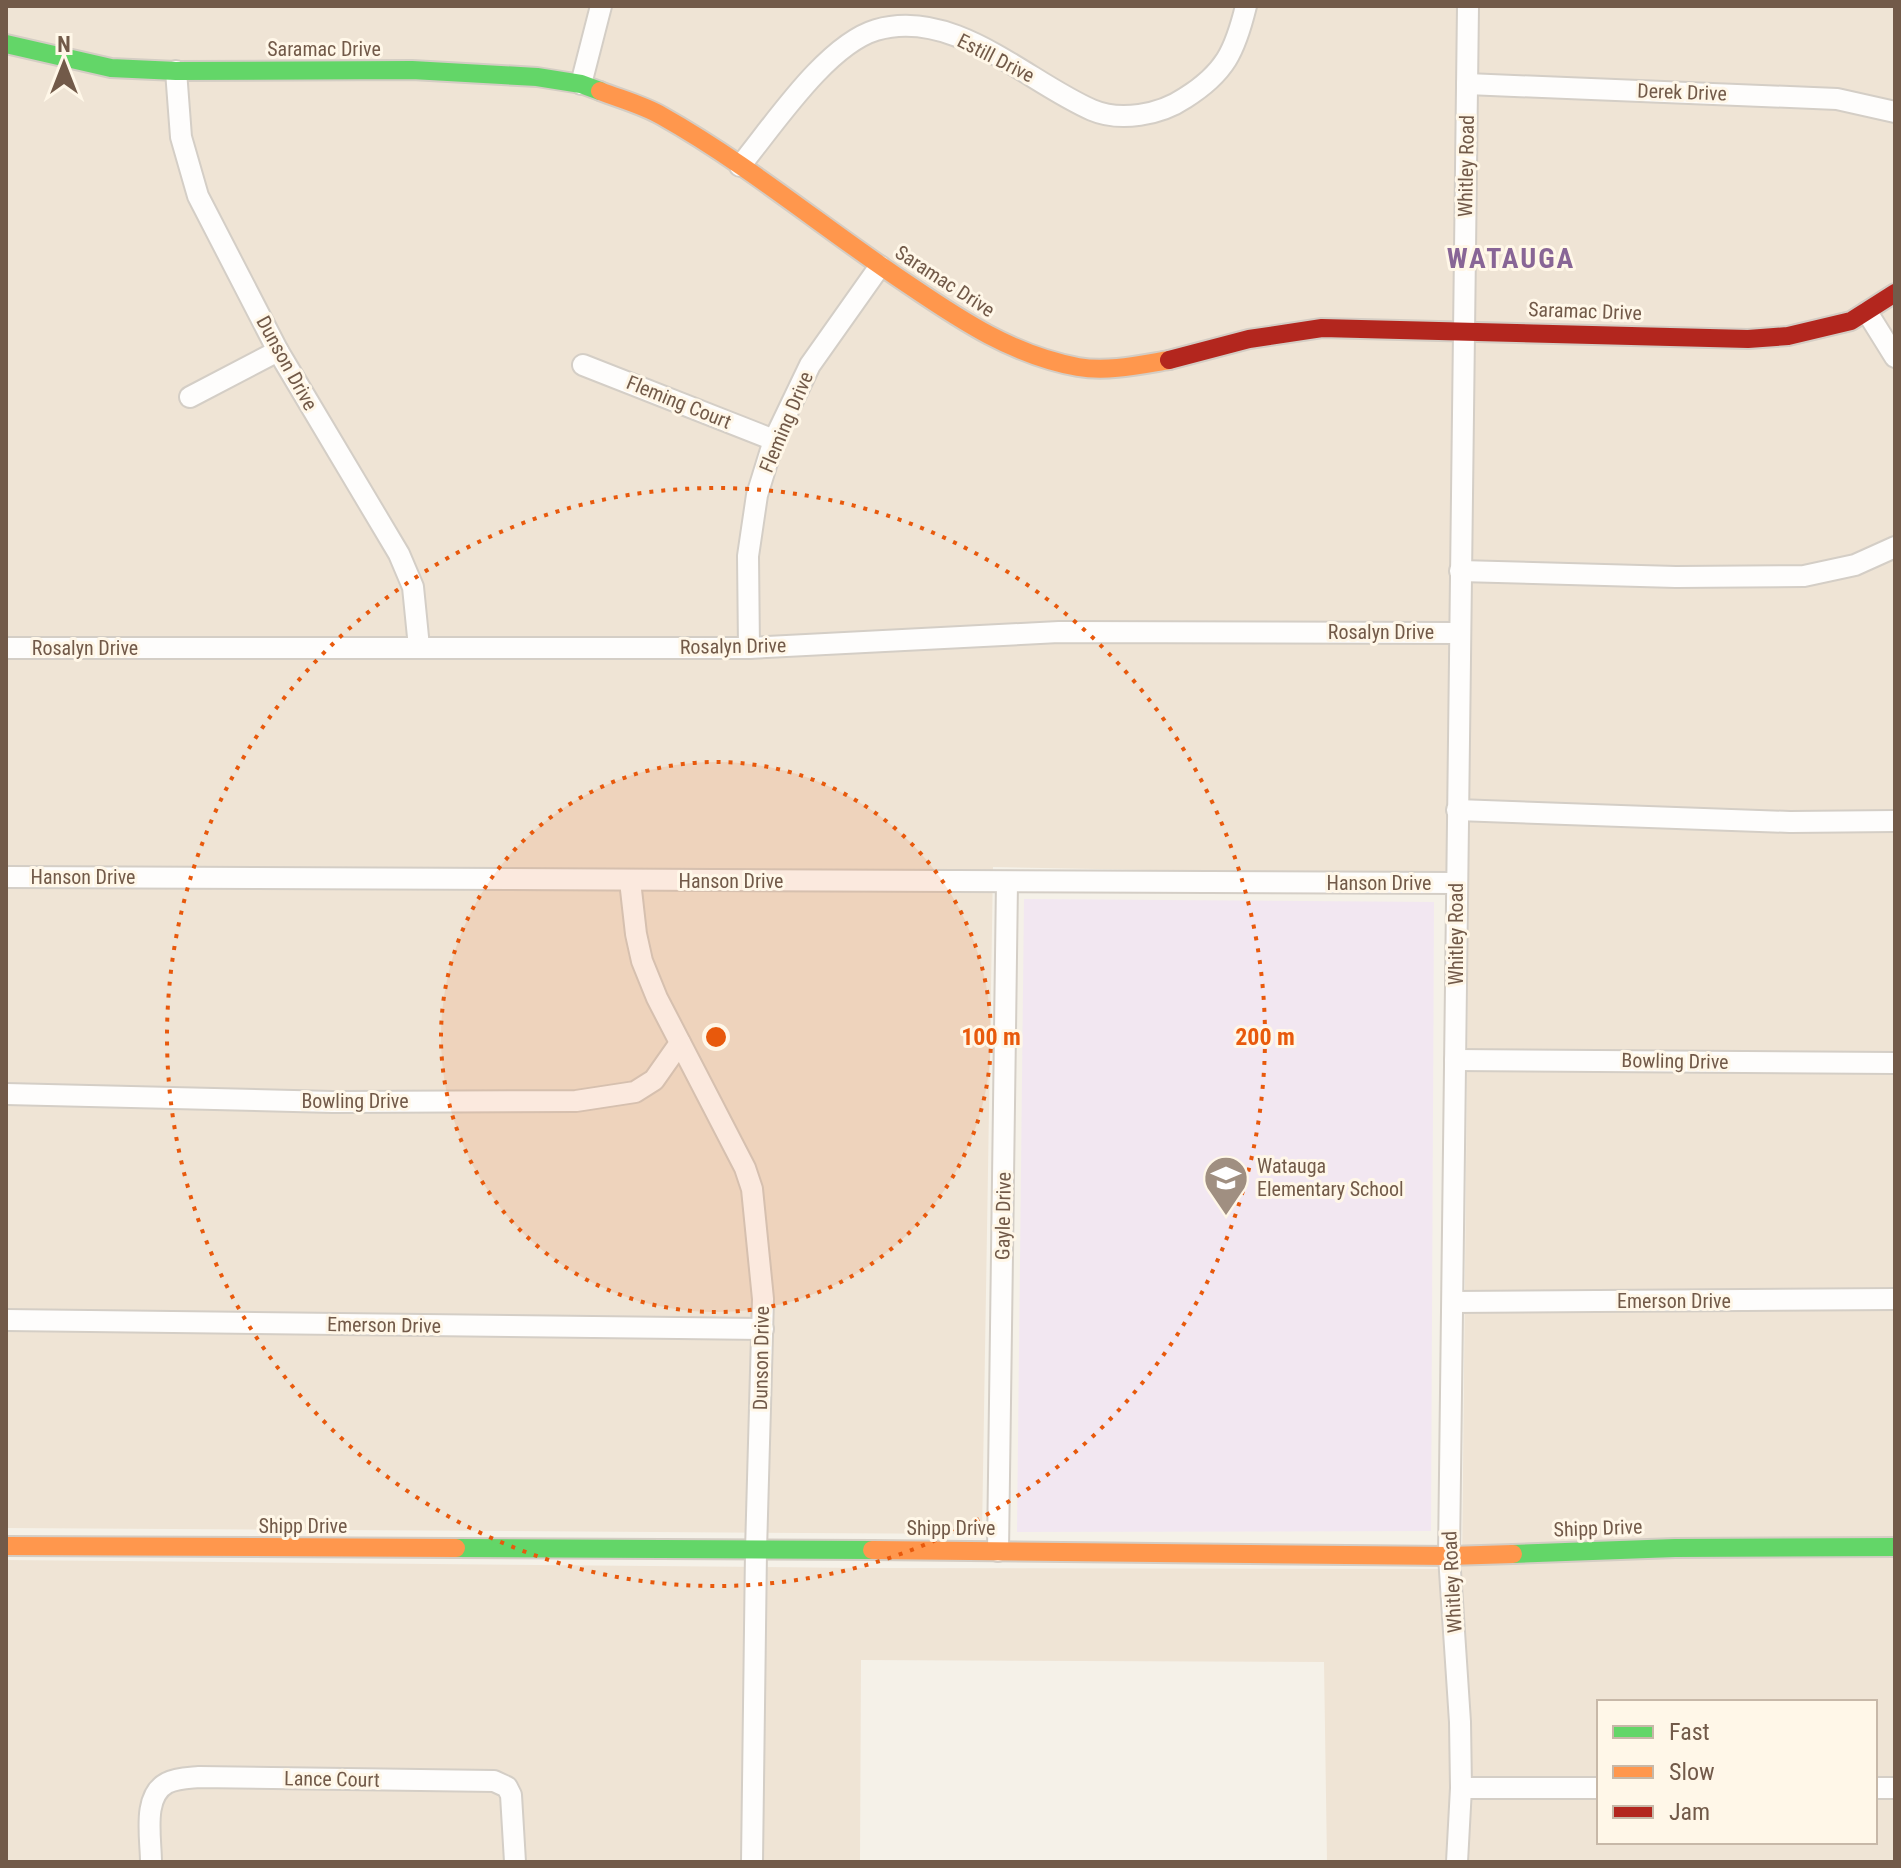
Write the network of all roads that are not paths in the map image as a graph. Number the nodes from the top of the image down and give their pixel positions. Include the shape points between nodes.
1 (601, 6) edge
2 (1246, 6) edge
3 (1468, 6) edge
4 (6, 44) edge
5 (176, 71) junction
6 (581, 84) junction
7 (1467, 84) junction
8 (1895, 112) edge
9 (740, 166) junction
10 (880, 266) junction
11 (1895, 293) edge
12 (1867, 312) junction
13 (1463, 330) junction
14 (278, 351) junction
15 (1895, 357) edge
16 (583, 365) dead end
17 (190, 397) dead end
18 (774, 440) junction
19 (1895, 547) edge
20 (1460, 571) junction
21 (1460, 633) junction
22 (419, 647) junction
23 (6, 648) edge
24 (749, 648) junction
25 (1457, 810) junction
26 (1895, 821) edge
27 (6, 877) edge
28 (630, 881) junction
29 (1007, 882) junction
30 (1456, 883) junction
31 (680, 1043) junction
32 (1455, 1060) junction
33 (1895, 1063) edge
34 (6, 1094) edge
35 (1895, 1299) edge
36 (1453, 1302) junction
37 (6, 1320) edge
38 (763, 1329) junction
39 (6, 1546) edge
40 (1895, 1547) edge
41 (756, 1551) junction
42 (998, 1551) junction
43 (1449, 1556) junction
44 (1461, 1788) junction
45 (1597, 1788) edge
46 (151, 1862) edge
47 (515, 1862) edge
48 (752, 1862) edge
49 (1457, 1862) edge

1 - 6 street
2 - 9 street, Estill Drive via 1227,61 1205,86 1176,104 1120,116 1093,110 989,49 940,31 876,30 824,64
3 - 7 street, Whitley Road
4 - 5 street, Saramac Drive via 111,68
5 - 6 street, Saramac Drive via 412,70
5 - 14 street, Dunson Drive via 181,137 198,196
6 - 9 street, Saramac Drive via 660,114
7 - 8 street, Derek Drive via 1837,99
7 - 13 street, Whitley Road
9 - 10 street, Saramac Drive
10 - 13 street, Saramac Drive via 981,333 1080,367 1125,368 1322,328
10 - 18 street, Fleming Drive via 810,365
11 - 12 street, Saramac Drive
12 - 13 street, Saramac Drive via 1827,328 1748,339
12 - 15 street
13 - 20 street, Whitley Road
14 - 17 street
14 - 22 street, Dunson Drive via 399,554 413,587
16 - 18 street, Fleming Court
18 - 24 street, Fleming Drive via 757,495 748,556
19 - 20 street via 1855,565 1804,576
20 - 21 street, Whitley Road
21 - 24 street, Rosalyn Drive via 1059,632
21 - 25 street, Whitley Road
22 - 23 street, Rosalyn Drive
22 - 24 street, Rosalyn Drive
25 - 26 street
25 - 30 street, Whitley Road
27 - 28 street, Hanson Drive
28 - 29 street, Hanson Drive
28 - 31 street, Dunson Drive via 642,961
29 - 30 street, Hanson Drive
29 - 42 street, Gayle Drive
30 - 32 street, Whitley Road
31 - 34 street, Bowling Drive via 654,1080 635,1092 576,1101
31 - 38 street, Dunson Drive via 752,1189
32 - 33 street, Bowling Drive
32 - 36 street, Whitley Road
35 - 36 street, Emerson Drive
36 - 43 street, Whitley Road
37 - 38 street, Emerson Drive
38 - 41 street, Dunson Drive
39 - 41 street, Shipp Drive
40 - 43 street, Shipp Drive
41 - 42 street, Shipp Drive
41 - 48 street, Dunson Drive
42 - 43 street, Shipp Drive
43 - 44 street, Whitley Road
44 - 45 street
44 - 49 street, Whitley Road
46 - 47 street, Lance Court via 151,1801 157,1790 169,1781 199,1777 494,1781 511,1795

